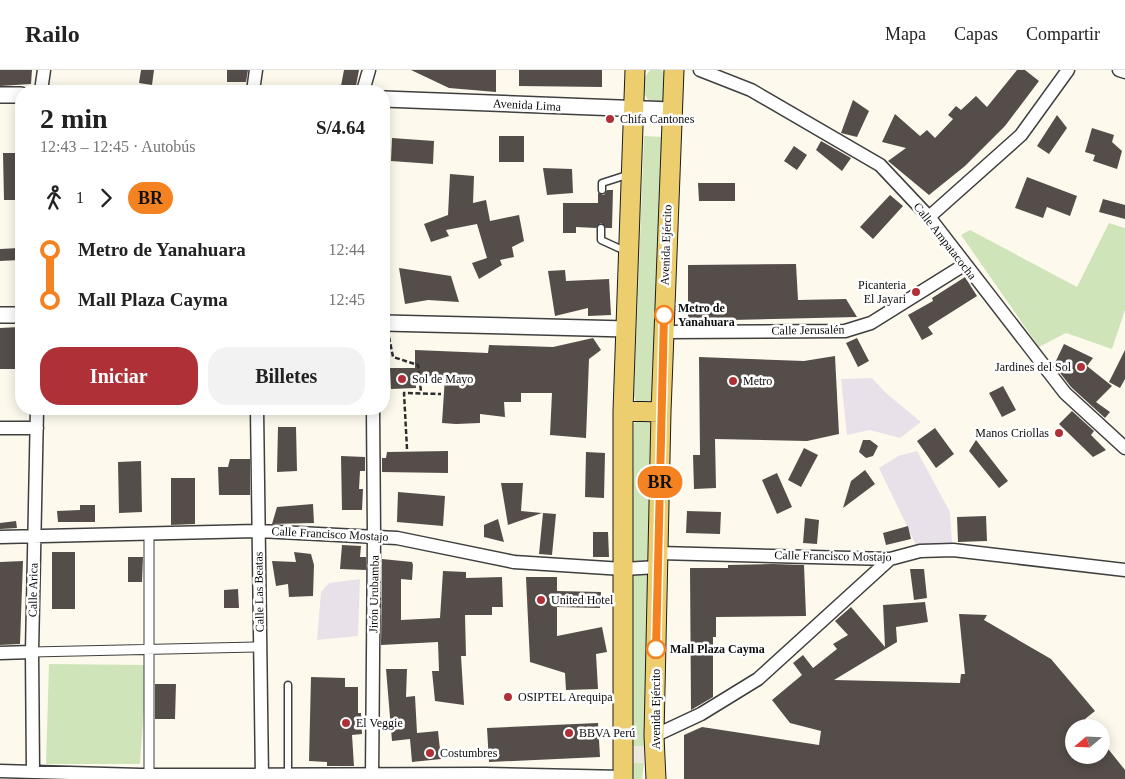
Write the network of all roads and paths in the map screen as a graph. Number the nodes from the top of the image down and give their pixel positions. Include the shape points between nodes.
1 (44, 70) edge
2 (256, 70) edge
3 (369, 70) edge
4 (635, 70) edge
5 (674, 70) edge
6 (700, 70) edge
7 (1068, 70) edge
8 (1119, 70) edge
9 (1125, 72) edge
10 (42, 85) edge
11 (254, 85) edge
12 (365, 85) edge
13 (0, 95) edge
14 (15, 95) edge
15 (390, 99) edge
16 (632, 110) junction
17 (671, 110) junction
18 (631, 173) junction
19 (602, 190) dead end
20 (929, 218) junction
21 (601, 228) dead end
22 (628, 252) junction
23 (964, 265) junction
24 (0, 315) edge
25 (15, 315) edge
26 (390, 323) edge
27 (627, 329) junction
28 (664, 332) junction
29 (390, 346) edge
30 (421, 393) junction
31 (441, 394) dead end
32 (623, 411) junction
33 (661, 412) junction
34 (37, 415) edge
35 (257, 415) edge
36 (373, 415) edge
37 (0, 428) edge
38 (37, 428) junction
39 (1125, 448) edge
40 (407, 449) dead end
41 (259, 531) junction
42 (149, 533) junction
43 (34, 536) junction
44 (374, 536) junction
45 (0, 537) edge
46 (890, 559) junction
47 (659, 560) junction
48 (623, 569) junction
49 (1125, 570) edge
50 (260, 646) junction
51 (148, 649) junction
52 (32, 652) junction
53 (0, 653) edge
54 (288, 685) dead end
55 (654, 736) junction
56 (0, 772) edge
57 (33, 772) junction
58 (143, 776) edge
59 (288, 776) junction
60 (262, 777) edge
61 (372, 778) edge
62 (623, 778) edge
63 (656, 779) edge

1 - 10 street
2 - 11 street
3 - 12 street
4 - 16 main road
5 - 17 main road, Avenida Ejército
6 - 20 street, Calle Ampatacocha via 750,90 880,165
7 - 20 street via 1021,135
8 - 9 street
13 - 14 street
15 - 16 street, Avenida Lima
16 - 17 street, Avenida Lima
16 - 18 main road
17 - 28 main road, Avenida Ejército
18 - 19 lane via 602,183
18 - 22 main road
20 - 23 street, Calle Ampatacocha
21 - 22 lane via 601,240
22 - 27 main road
23 - 28 street, Calle Jerusalén via 871,323 845,331
23 - 39 street, Calle Ampatacocha via 1065,393
24 - 25 street
26 - 27 street
27 - 32 main road
28 - 33 main road, Avenida Ejército
29 - 30 path via 393,357 418,365
30 - 31 path
30 - 40 path via 404,393
32 - 33 main road
32 - 48 main road
33 - 47 main road, Avenida Ejército
34 - 38 street, Calle Arica
35 - 41 street, Calle Las Beatas
36 - 44 street, Jirón Urubamba
37 - 38 street
38 - 43 street, Calle Arica
41 - 42 street, Calle Francisco Mostajo
41 - 44 street, Calle Francisco Mostajo
41 - 50 street, Calle Las Beatas
42 - 43 street, Calle Francisco Mostajo
42 - 51 street
43 - 45 street, Calle Francisco Mostajo
43 - 52 street, Calle Arica
44 - 48 street, Calle Francisco Mostajo via 514,562
44 - 61 street, Jirón Urubamba
46 - 47 street, Calle Francisco Mostajo
46 - 49 street, Calle Francisco Mostajo via 920,551 953,550
46 - 55 street via 758,679 701,714
47 - 48 street, Calle Francisco Mostajo
47 - 55 main road, Avenida Ejército
48 - 62 main road
50 - 51 street
50 - 60 street, Calle Las Beatas
51 - 52 street
51 - 58 street
52 - 53 street
52 - 57 street, Calle Arica
54 - 59 lane
55 - 63 main road, Avenida Ejército
56 - 57 street
57 - 58 street
58 - 60 street
59 - 60 street
59 - 61 street
61 - 62 street via 485,774

